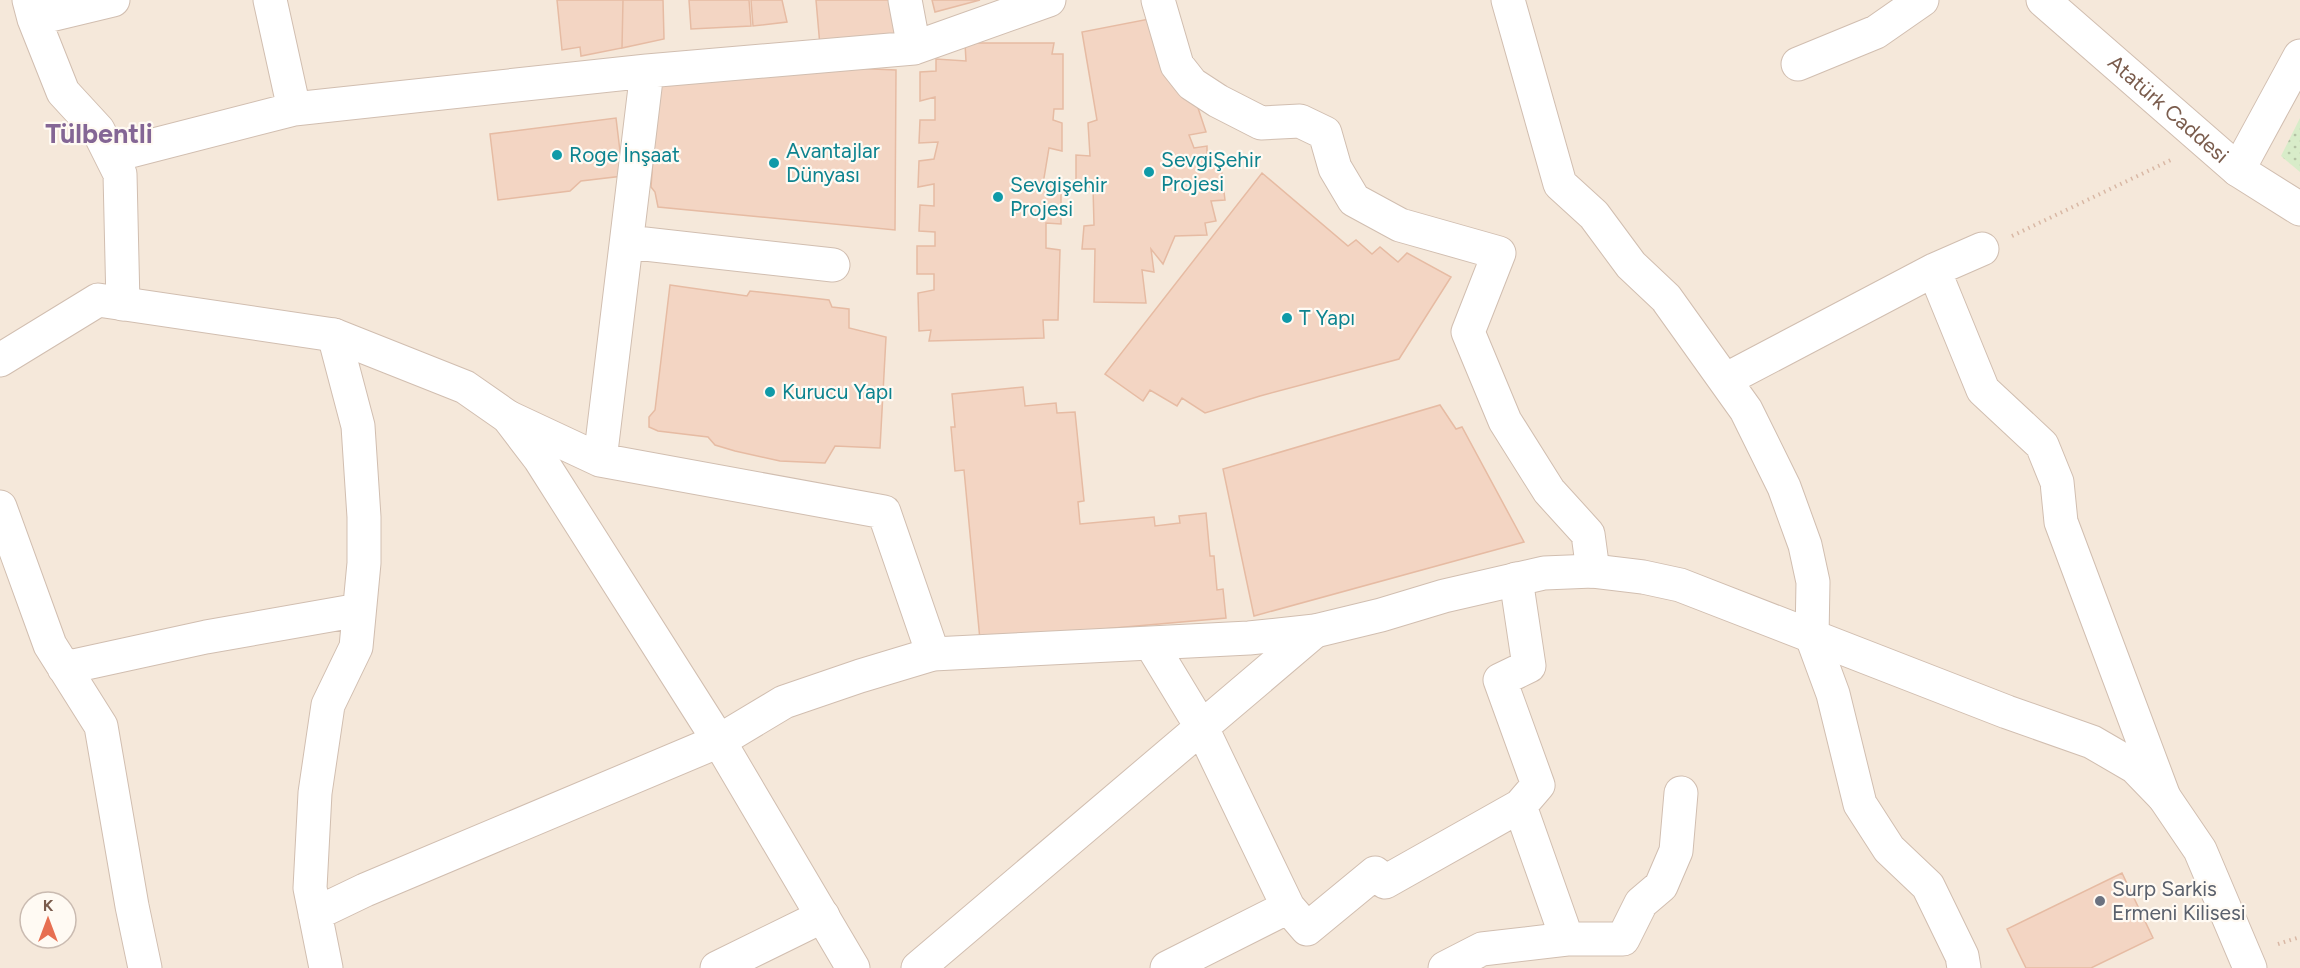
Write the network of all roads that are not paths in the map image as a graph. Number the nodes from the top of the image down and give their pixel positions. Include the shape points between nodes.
1 (113, 0) edge
2 (270, 0) edge
3 (904, 0) edge
4 (1049, 0) edge
5 (1158, 0) edge
6 (1508, 0) edge
7 (1922, 0) edge
8 (2043, 0) edge
9 (31, 10) edge
10 (914, 48) junction
11 (2300, 56) edge
12 (1798, 64) dead end
13 (647, 72) junction
14 (294, 109) junction
15 (111, 156) junction
16 (2238, 170) junction
17 (2300, 210) edge
18 (627, 242) junction
19 (1982, 249) road end
20 (833, 265) dead end
21 (1934, 270) junction
22 (123, 304) junction
23 (334, 335) junction
24 (0, 360) edge
25 (1725, 380) junction
26 (508, 417) junction
27 (600, 460) junction
28 (0, 507) edge
29 (1593, 571) junction
30 (1516, 579) junction
31 (359, 610) junction
32 (1316, 631) junction
33 (1812, 637) junction
34 (1151, 644) junction
35 (933, 654) junction
36 (64, 668) junction
37 (1202, 728) junction
38 (719, 741) junction
39 (1681, 793) dead end
40 (2164, 797) junction
41 (1520, 806) junction
42 (1288, 907) junction
43 (315, 914) junction
44 (823, 916) junction
45 (1567, 939) junction
46 (145, 968) edge
47 (327, 968) edge
48 (717, 968) edge
49 (853, 968) edge
50 (918, 968) edge
51 (1167, 968) edge
52 (1445, 968) edge
53 (1964, 968) edge
54 (2250, 968) edge

1 - 9 street
2 - 14 street
3 - 10 street
4 - 10 street
5 - 29 street via 1177,65 1192,84 1261,123 1300,121 1325,133 1335,168 1354,200 1400,225 1499,253 1468,332 1505,421 1549,491 1588,534
6 - 25 street via 1560,184 1594,215 1631,265 1666,298
7 - 12 street via 1876,32
8 - 16 street, Atatürk Caddesi
9 - 15 street via 63,92 98,130
10 - 13 street
11 - 16 street
13 - 14 street
13 - 18 street
14 - 15 street
15 - 22 street via 120,174
16 - 17 street, Atatürk Caddesi
18 - 20 street
18 - 27 street
19 - 21 street
21 - 25 street
21 - 40 street via 1983,390 2042,445 2057,482 2061,522
22 - 23 street
22 - 24 street via 98,300
23 - 26 street via 465,387
23 - 31 street via 358,426 364,517
25 - 33 street via 1746,410 1784,487 1805,544 1813,582
26 - 27 street
26 - 38 street via 540,459
27 - 35 street via 884,512
28 - 36 street via 50,645
29 - 30 street via 1544,573
29 - 33 street via 1680,585
30 - 32 street
30 - 41 street via 1529,666 1500,680 1538,785
31 - 36 street via 206,637
31 - 43 street via 356,647 328,705 315,793 310,888
32 - 34 street
32 - 37 street
33 - 40 street via 2092,742 2135,767
33 - 53 street via 1833,694 1860,804 1889,849 1928,886
34 - 35 street
34 - 37 street
35 - 38 street via 784,702
36 - 46 street via 101,726
37 - 42 street
37 - 50 street
38 - 43 street
38 - 44 street
39 - 45 street via 1676,850 1661,886 1641,903 1623,939
40 - 54 street via 2200,850
41 - 42 street via 1385,882 1375,873 1307,929
41 - 45 street
42 - 51 street
43 - 47 street
44 - 48 street
44 - 49 street
45 - 52 street via 1482,949

